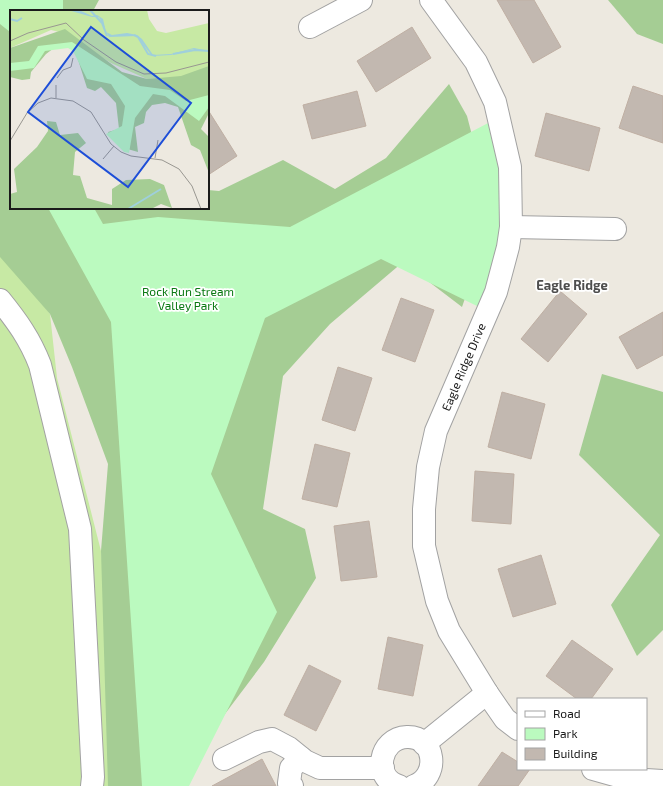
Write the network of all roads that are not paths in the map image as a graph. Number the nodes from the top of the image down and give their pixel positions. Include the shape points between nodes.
1 (361, 0) edge
2 (431, 0) edge
3 (310, 27) dead end
4 (510, 227) junction
5 (615, 229) dead end
6 (0, 300) edge
7 (487, 693) junction
8 (517, 728) edge
9 (424, 744) junction
10 (224, 759) dead end
11 (383, 768) junction
12 (597, 770) edge
13 (313, 771) edge
14 (663, 781) edge
15 (92, 786) edge
16 (292, 786) edge
17 (399, 786) edge
18 (414, 786) edge

1 - 3 street
2 - 4 street, Eagle Ridge Drive via 476,62 495,102 510,167
4 - 5 street
4 - 7 street, Eagle Ridge Drive via 508,247 496,292 436,431 428,467 424,509 424,546 437,601 449,631
6 - 15 street via 32,344 40,365 80,528 90,689
7 - 8 street, Eagle Ridge Drive via 505,719
7 - 9 street
9 - 11 street via 409,737 392,742 382,756
9 - 18 street via 432,758 432,766 425,780
10 - 13 street via 259,742 272,739 289,748
11 - 13 street
11 - 17 street via 389,780
12 - 14 street via 629,779
13 - 16 street via 291,768 289,783

